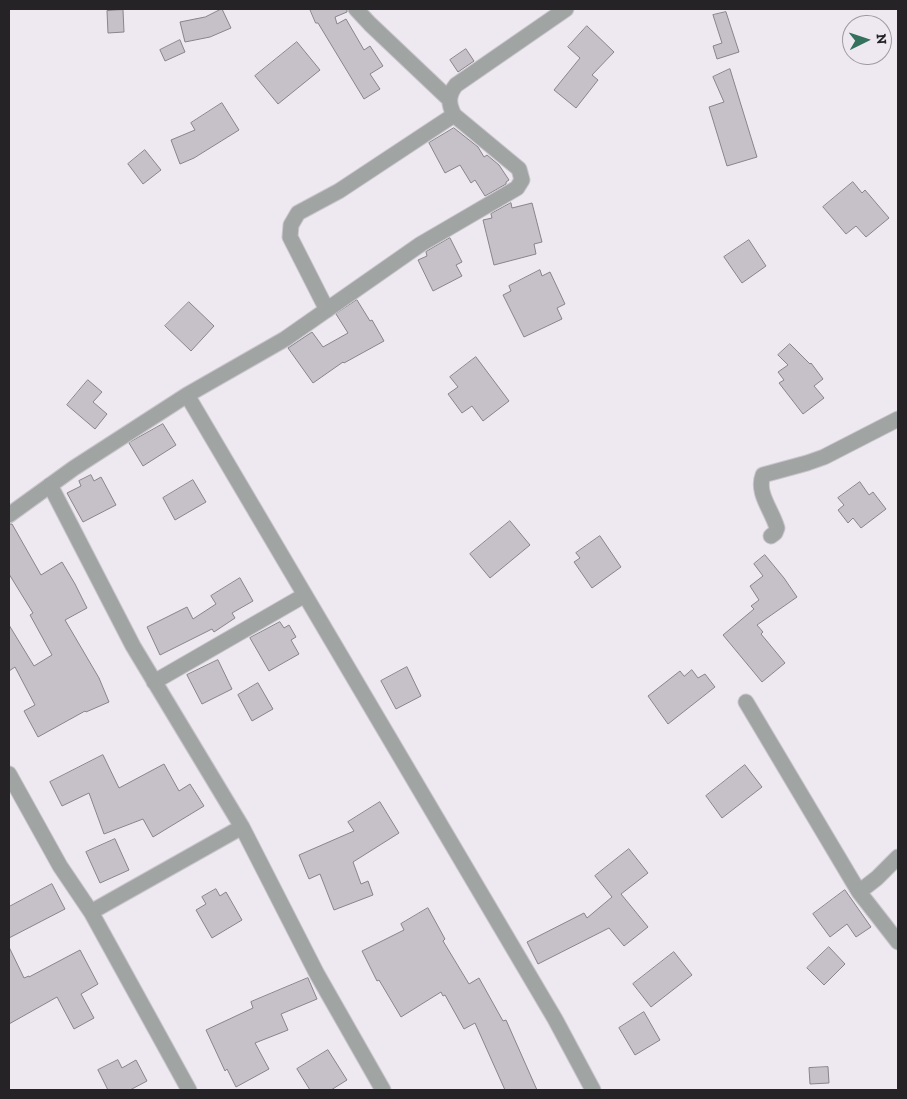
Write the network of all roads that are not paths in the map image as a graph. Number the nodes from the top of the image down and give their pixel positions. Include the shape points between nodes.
1 (356, 9) edge
2 (566, 9) edge
3 (449, 100) junction
4 (454, 114) junction
5 (327, 310) junction
6 (187, 395) junction
7 (898, 419) edge
8 (50, 485) junction
9 (9, 514) edge
10 (771, 536) dead end
11 (305, 595) junction
12 (154, 682) junction
13 (746, 702) dead end
14 (9, 774) edge
15 (242, 827) junction
16 (898, 857) edge
17 (859, 892) junction
18 (91, 912) junction
19 (898, 942) edge
20 (189, 1090) edge
21 (383, 1090) edge
22 (593, 1090) edge

1 - 3 street
2 - 3 street via 456,85
3 - 4 street
4 - 5 street via 339,191 298,213 291,225 290,237
4 - 5 street via 518,169 522,180 520,184 421,244
5 - 6 street via 285,339
6 - 8 street
6 - 11 street
7 - 10 street via 824,457 763,475 760,482 762,493 777,528
8 - 9 street
8 - 12 street via 132,646
11 - 12 street
11 - 22 street via 555,1019
12 - 15 street
13 - 17 street
14 - 18 street via 60,866
15 - 18 street
15 - 21 street via 317,974
16 - 17 street
17 - 19 street
18 - 20 street

